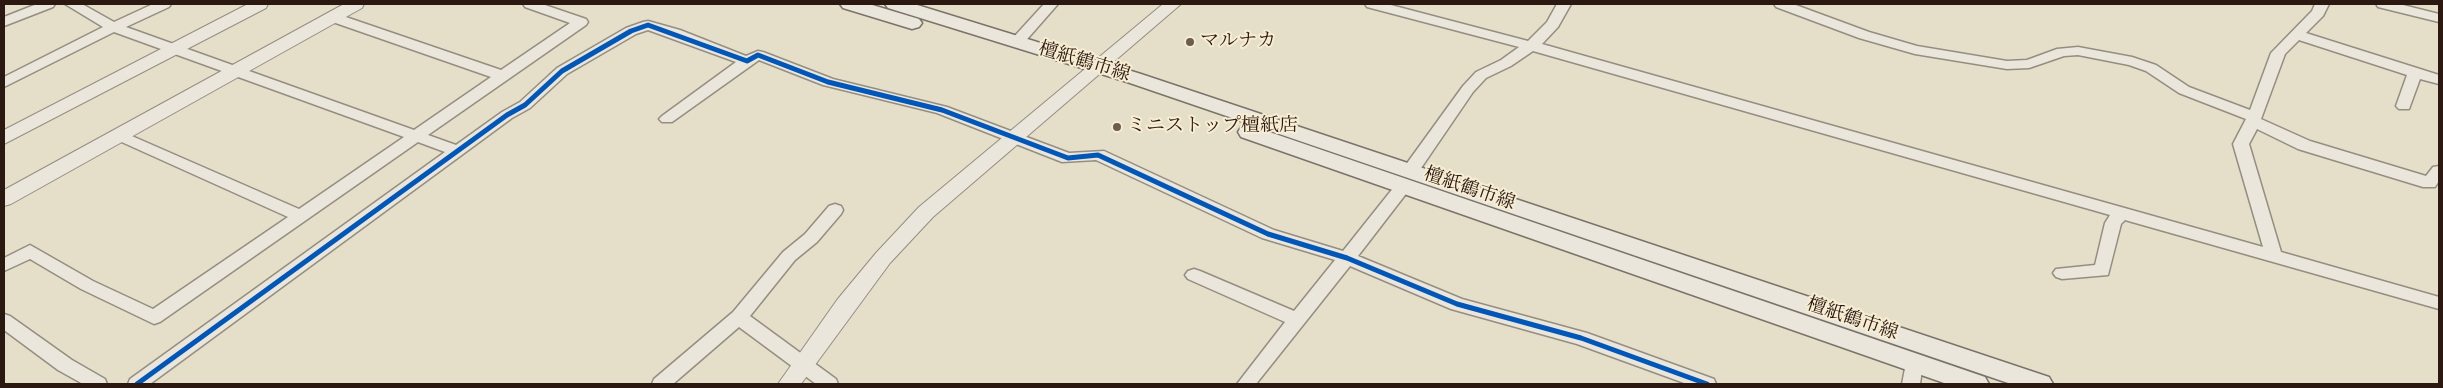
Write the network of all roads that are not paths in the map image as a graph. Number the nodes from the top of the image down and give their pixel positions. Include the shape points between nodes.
1 (48, 4) edge
2 (72, 4) edge
3 (164, 4) edge
4 (260, 4) edge
5 (356, 4) edge
6 (530, 4) edge
7 (850, 4) edge
8 (895, 4) edge
9 (1051, 4) edge
10 (1173, 4) edge
11 (1372, 4) edge
12 (1564, 4) edge
13 (1781, 4) edge
14 (2322, 4) edge
15 (2383, 4) edge
16 (332, 17) junction
17 (2439, 18) edge
18 (4, 22) edge
19 (113, 27) junction
20 (2297, 34) junction
21 (1017, 42) junction
22 (1532, 46) junction
23 (172, 48) junction
24 (747, 61) junction
25 (235, 71) junction
26 (1091, 72) junction
27 (2415, 73) junction
28 (503, 76) junction
29 (2439, 80) edge
30 (4, 83) edge
31 (2404, 106) dead end
32 (668, 119) dead end
33 (2254, 119) junction
34 (416, 135) junction
35 (120, 136) junction
36 (4, 138) edge
37 (1013, 138) junction
38 (458, 151) junction
39 (1408, 178) junction
40 (2436, 180) edge
41 (4, 199) edge
42 (836, 210) dead end
43 (2121, 213) junction
44 (301, 216) junction
45 (2274, 256) junction
46 (1347, 258) junction
47 (4, 265) edge
48 (2062, 273) dead end
49 (1194, 275) dead end
50 (2439, 303) edge
51 (739, 317) junction
52 (1298, 320) junction
53 (4, 321) edge
54 (803, 365) junction
55 (1913, 373) edge
56 (98, 384) edge
57 (137, 384) edge
58 (662, 384) edge
59 (789, 384) edge
60 (829, 384) edge
61 (1246, 384) edge
62 (1708, 384) edge
63 (1976, 384) edge
64 (2040, 384) edge

1 - 18 street
2 - 19 street
3 - 19 street
4 - 23 street
5 - 16 street
6 - 28 street via 582,22
7 - 26 main road, 檀紙鶴市線
8 - 21 main road, 檀紙鶴市線
9 - 21 street
10 - 26 street
11 - 22 street
12 - 22 street via 1553,24
13 - 33 street via 1864,35 1916,50 2007,65 2028,64 2062,52 2078,51 2132,61 2151,68 2184,90
14 - 20 street via 2318,13
15 - 17 street
16 - 25 street
16 - 28 street
19 - 23 street
19 - 30 street
20 - 27 street
20 - 33 street via 2278,54
21 - 26 main road, 檀紙鶴市線
22 - 39 street via 1481,75 1468,89
22 - 43 street
23 - 25 street
23 - 36 street
24 - 32 street
24 - 37 street via 758,55 828,82 942,110
24 - 38 street via 648,25 562,71 525,105
25 - 34 street
25 - 35 street
26 - 37 street
26 - 39 main road, 檀紙鶴市線
27 - 29 street
27 - 31 street
28 - 34 street
33 - 40 street via 2304,145
33 - 45 street via 2241,144
34 - 38 street
34 - 44 street
35 - 41 street
35 - 44 street
37 - 46 street via 1068,158 1098,156 1268,234
37 - 54 street via 926,212 889,251
38 - 57 street
39 - 46 street
39 - 55 main road, 檀紙鶴市線
39 - 64 main road, 檀紙鶴市線
42 - 51 street via 811,238 789,256
43 - 45 street
43 - 48 street via 2113,223 2102,272
44 - 47 street via 154,317 87,285 30,251
45 - 50 street
46 - 52 street
46 - 62 street via 1457,304 1581,338
49 - 52 street
51 - 54 street
51 - 58 street
52 - 61 street
53 - 56 street
54 - 59 street
54 - 60 street
55 - 63 main road, 檀紙鶴市線

